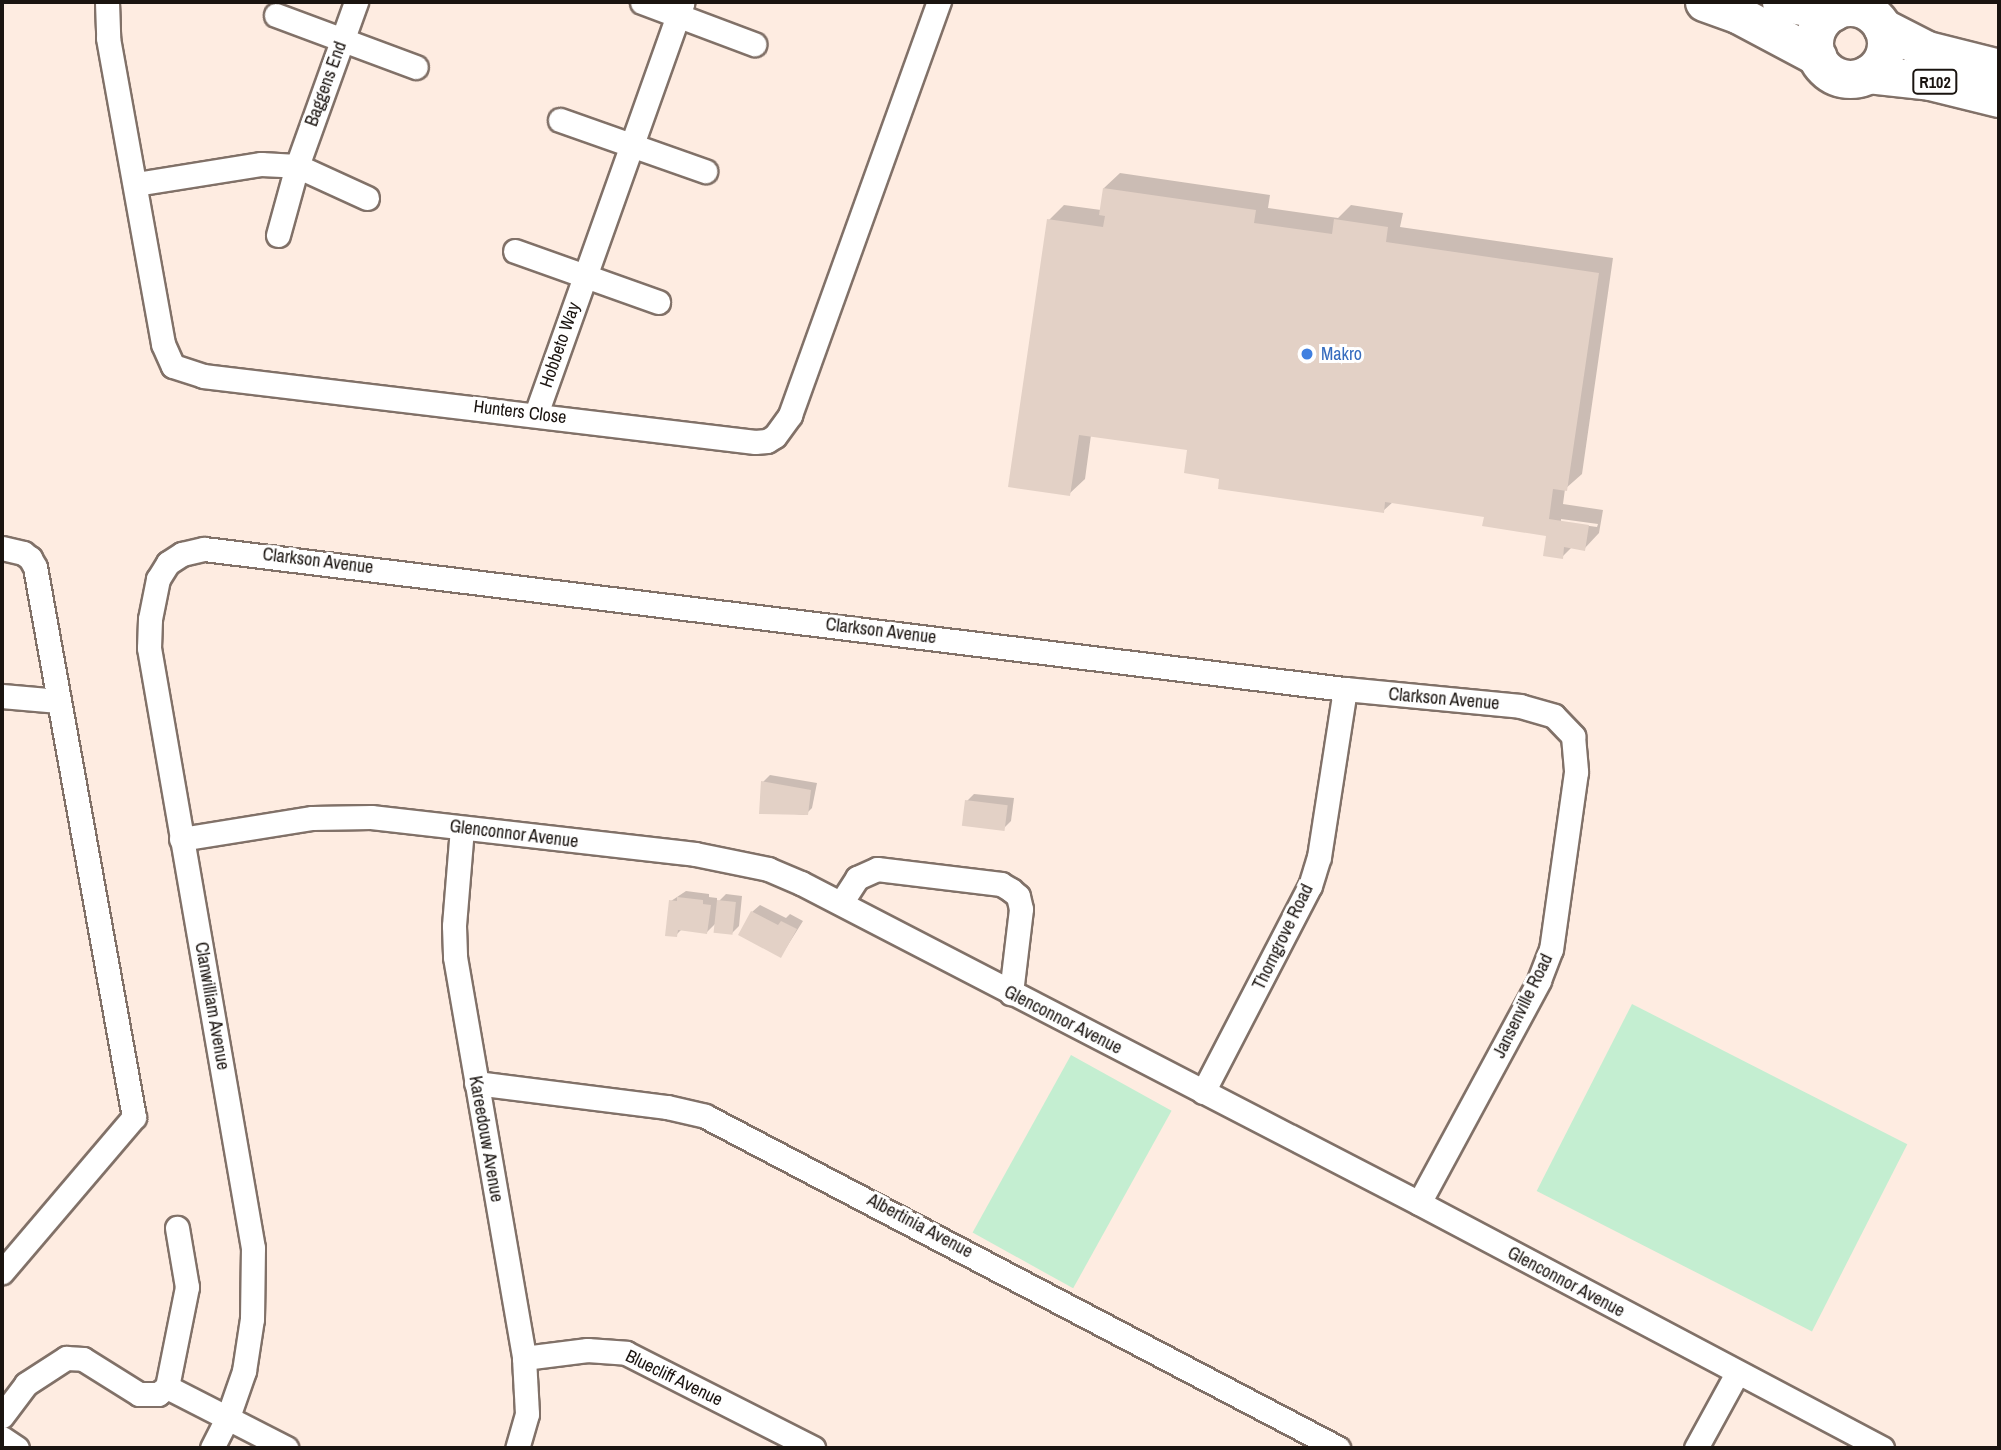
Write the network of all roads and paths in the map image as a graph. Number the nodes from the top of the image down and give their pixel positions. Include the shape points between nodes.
1 (107, 2) edge
2 (356, 2) edge
3 (642, 2) edge
4 (939, 2) edge
5 (1704, 2) edge
6 (1782, 2) edge
7 (681, 9) edge
8 (1857, 10) edge
9 (276, 15) dead end
10 (342, 40) junction
11 (754, 44) dead end
12 (1818, 57) junction
13 (416, 67) dead end
14 (1999, 68) edge
15 (1868, 74) junction
16 (1999, 99) edge
17 (560, 120) dead end
18 (631, 144) junction
19 (297, 166) junction
20 (705, 171) dead end
21 (136, 184) junction
22 (367, 198) dead end
23 (278, 235) dead end
24 (515, 251) dead end
25 (584, 276) junction
26 (658, 302) dead end
27 (536, 414) junction
28 (2, 548) edge
29 (168, 563) joint
30 (1345, 689) junction
31 (2, 696) edge
32 (59, 701) junction
33 (1576, 750) joint
34 (462, 828) junction
35 (181, 839) junction
36 (841, 903) junction
37 (1011, 993) junction
38 (476, 1083) junction
39 (1203, 1092) junction
40 (1419, 1203) junction
41 (177, 1228) dead end
42 (2, 1272) edge
43 (524, 1358) junction
44 (1737, 1373) junction
45 (167, 1387) junction
46 (2, 1416) edge
47 (228, 1417) junction
48 (2, 1438) edge
49 (17, 1448) edge
50 (212, 1448) edge
51 (286, 1448) edge
52 (517, 1448) edge
53 (813, 1448) edge
54 (1338, 1448) edge
55 (1696, 1448) edge
56 (1882, 1448) edge

1 - 21 street, Hunters Close via 108,38
2 - 10 street, Baggens End
3 - 7 street
4 - 27 street, Hunters Close via 790,415 775,436 755,442
5 - 12 main road
6 - 8 main road, R102
7 - 11 street
7 - 18 street, Hobbeto Way
8 - 12 main road via 1818,28
8 - 14 main road, R102 via 1927,50
8 - 15 main road via 1886,49
9 - 10 street
10 - 13 street
10 - 19 street, Baggens End
12 - 15 main road via 1840,78
15 - 16 main road, R102 via 1930,81
17 - 18 street
18 - 20 street
18 - 25 street, Hobbeto Way
19 - 21 street via 261,164
19 - 22 street
19 - 23 street, Baggens End
21 - 27 street, Hunters Close via 163,344 173,366 183,372
24 - 25 street
25 - 26 street
25 - 27 street, Hobbeto Way
28 - 32 street via 23,553 35,567
29 - 30 street, Clarkson Avenue via 204,549 227,550
29 - 35 street, Clanwilliam Avenue via 153,597 149,648
30 - 33 street, Clarkson Avenue via 1539,709 1567,727
30 - 39 street, Thorngrove Road via 1319,857 1310,886
31 - 32 street
32 - 42 street via 134,1117
33 - 40 street, Jansenville Road via 1574,803 1551,948 1539,981
34 - 35 street, Glenconnor Avenue via 371,817 312,818
34 - 36 street, Glenconnor Avenue via 733,860 790,878
34 - 38 street, Kareedouw Avenue via 455,957
35 - 47 street, Clanwilliam Avenue via 253,1248 252,1320 244,1370
36 - 37 street, Glenconnor Avenue
36 - 37 street via 857,878 877,869 1001,884 1018,896 1021,909
37 - 39 street, Glenconnor Avenue
38 - 43 street, Kareedouw Avenue
38 - 54 street, Albertinia Avenue via 705,1116
39 - 40 street, Glenconnor Avenue
40 - 44 street, Glenconnor Avenue
41 - 45 street via 187,1287
43 - 52 street, Kareedouw Avenue via 527,1414
43 - 53 street, Bluecliff Avenue via 587,1350 626,1353
44 - 55 street
44 - 56 street, Glenconnor Avenue
45 - 46 street via 158,1394 139,1394 83,1359 66,1358 26,1384
45 - 47 street
47 - 50 street, Clanwilliam Avenue
47 - 51 street
48 - 49 street

